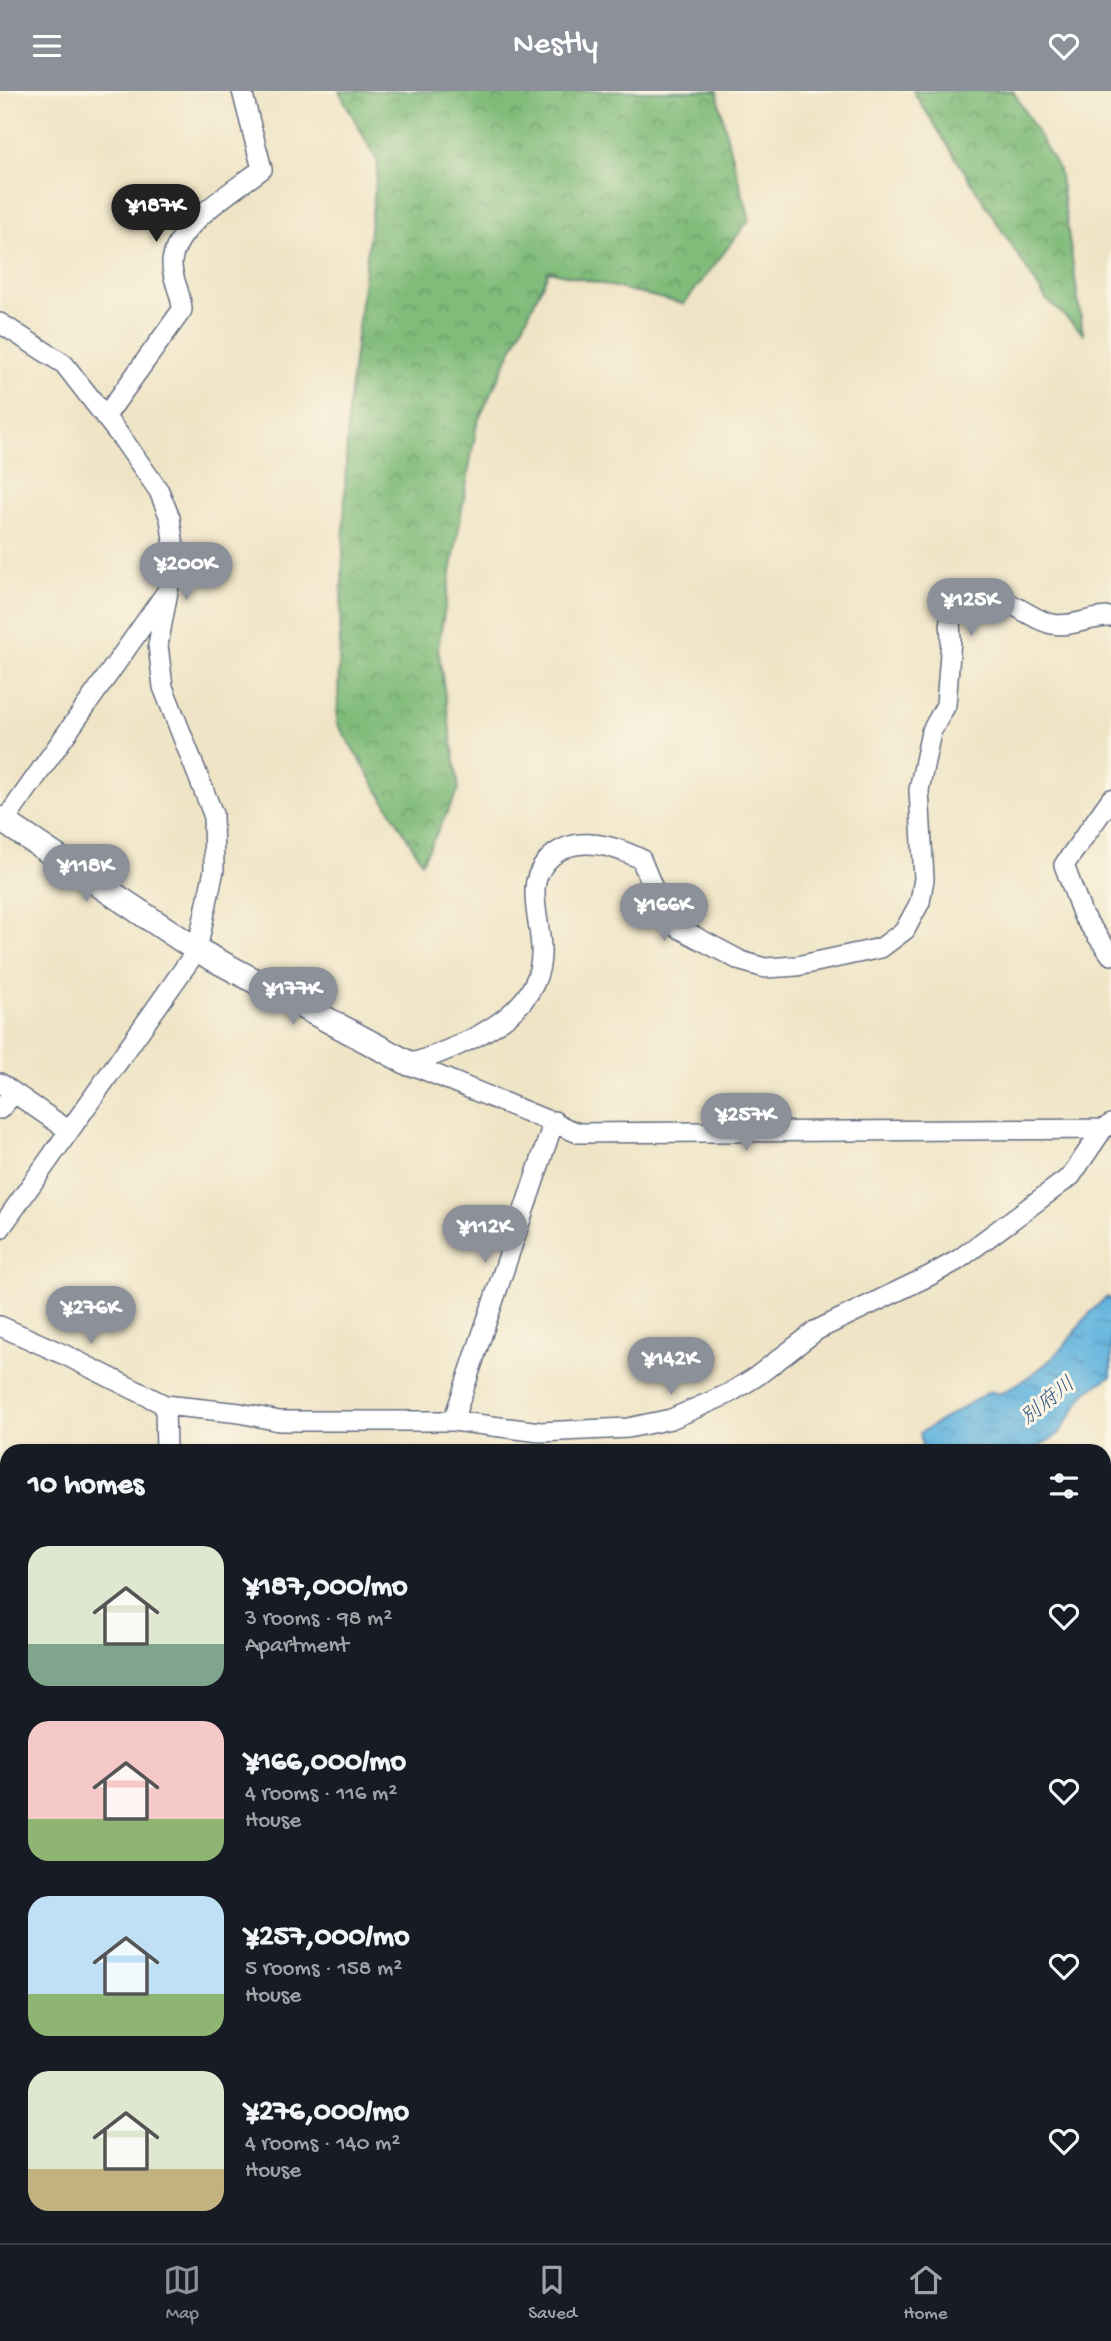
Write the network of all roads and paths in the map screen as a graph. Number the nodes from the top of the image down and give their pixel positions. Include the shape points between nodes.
1 (242, 91) edge
2 (0, 323) edge
3 (105, 417) junction
4 (167, 590) junction
5 (1111, 617) edge
6 (1111, 799) edge
7 (2, 821) edge
8 (197, 950) junction
9 (1111, 955) edge
10 (410, 1064) junction
11 (7, 1088) edge
12 (0, 1109) edge
13 (554, 1121) junction
14 (1107, 1126) edge
15 (68, 1130) junction
16 (0, 1229) edge
17 (0, 1326) edge
18 (165, 1405) junction
19 (453, 1421) junction
20 (166, 1444) edge

1 - 3 street via 262,169 181,236 172,259 182,310
2 - 3 street via 64,364
3 - 4 street via 159,491 170,518 174,554
4 - 7 street
4 - 8 street via 158,645 163,687 213,814 214,870
5 - 10 street via 1052,625 1004,600 983,598 967,603 950,619 946,705 931,732 919,790 924,879 920,902 905,930 881,948 797,966 765,968 741,961 673,925 641,859 595,843 571,846 554,854 539,871 534,889 543,958 534,985 520,1005 460,1044
6 - 9 street via 1063,865 1083,916
7 - 8 street
8 - 10 street
8 - 15 street
10 - 13 street
11 - 12 street
11 - 15 street
13 - 14 street via 578,1133
13 - 19 street
14 - 19 street via 1071,1175 984,1242 929,1276 817,1330 728,1394 671,1419 628,1429 540,1432
15 - 16 street
17 - 18 street
18 - 19 street via 279,1422
18 - 20 street

